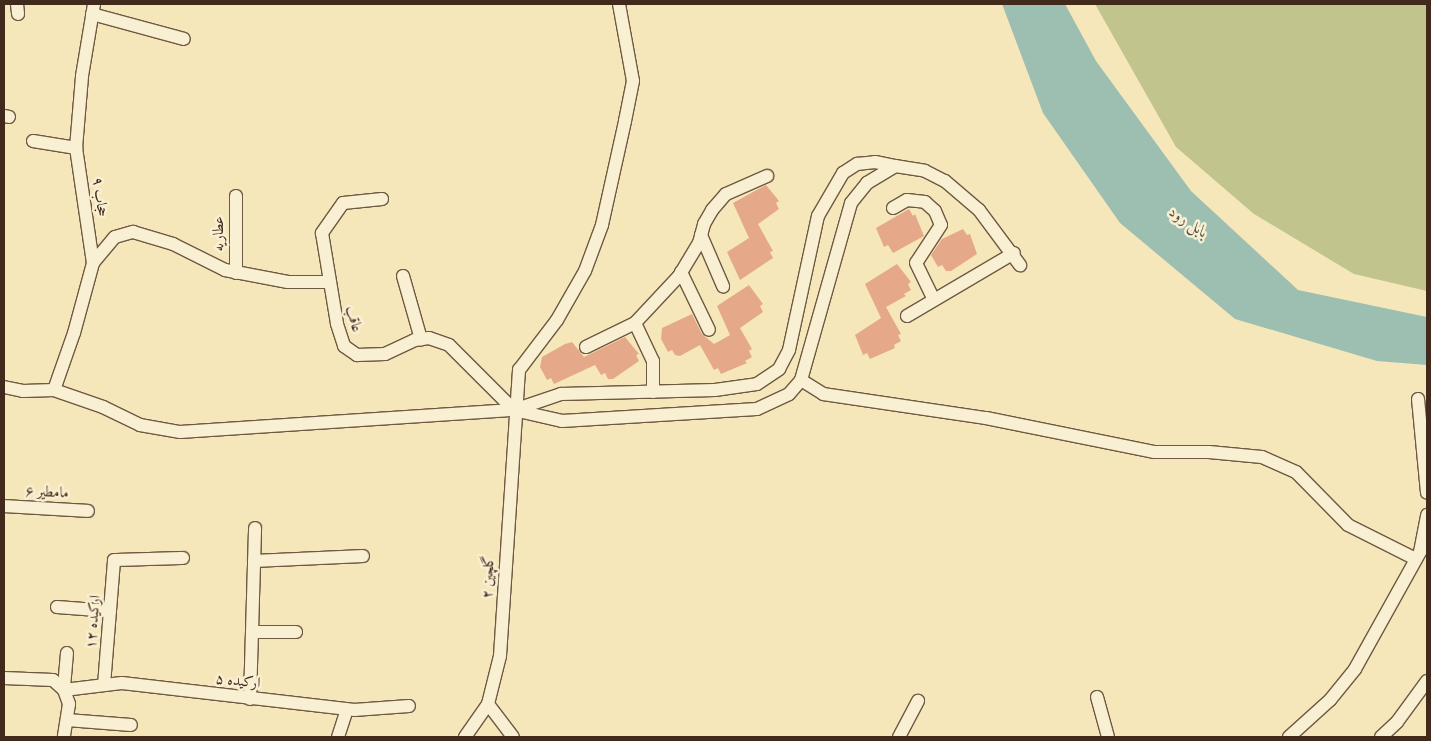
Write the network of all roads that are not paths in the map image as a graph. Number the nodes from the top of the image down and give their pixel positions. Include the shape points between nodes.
1 (619, 4) edge
2 (93, 9) edge
3 (184, 39) dead end
4 (33, 140) dead end
5 (76, 148) junction
6 (895, 166) junction
7 (767, 176) dead end
8 (236, 196) dead end
9 (382, 199) dead end
10 (893, 208) dead end
11 (701, 236) junction
12 (1014, 253) junction
13 (93, 263) junction
14 (1020, 265) dead end
15 (682, 272) junction
16 (236, 273) junction
17 (403, 276) dead end
18 (329, 282) junction
19 (722, 286) dead end
20 (934, 300) junction
21 (907, 316) dead end
22 (635, 323) junction
23 (709, 330) dead end
24 (422, 339) junction
25 (586, 347) dead end
26 (801, 380) junction
27 (4, 387) edge
28 (54, 390) junction
29 (715, 390) junction
30 (652, 392) junction
31 (1418, 399) dead end
32 (514, 410) junction
33 (714, 411) junction
34 (1427, 485) edge
35 (4, 506) edge
36 (88, 511) dead end
37 (1426, 523) edge
38 (255, 528) dead end
39 (363, 556) dead end
40 (182, 558) dead end
41 (1416, 559) junction
42 (254, 561) junction
43 (57, 607) dead end
44 (110, 611) junction
45 (252, 632) junction
46 (296, 632) dead end
47 (67, 653) dead end
48 (4, 678) edge
49 (1427, 681) edge
50 (104, 685) junction
51 (64, 690) junction
52 (1097, 698) dead end
53 (250, 699) junction
54 (918, 702) dead end
55 (488, 704) junction
56 (409, 706) dead end
57 (347, 709) junction
58 (67, 720) junction
59 (131, 726) dead end
60 (64, 737) edge
61 (338, 737) edge
62 (465, 737) edge
63 (513, 737) edge
64 (899, 737) edge
65 (1108, 737) edge
66 (1289, 737) edge
67 (1381, 737) edge

1 - 32 street, گلچین ۲ via 633,82 602,225 585,271 557,320 519,370
2 - 3 street
2 - 5 street, حجاب ۹ via 82,76
4 - 5 street
5 - 13 street, حجاب ۹
6 - 12 street via 925,171 945,181 979,210
6 - 26 street via 867,183 850,203
6 - 29 street via 875,162 857,164 843,173 829,192 818,216 789,350 779,369 757,384
7 - 11 street via 726,194 712,210
8 - 16 street, عطاریه
9 - 18 street, عاقب via 344,202 333,214 322,233
10 - 20 street via 907,200 925,202 941,225 916,263
11 - 15 street
11 - 19 street
12 - 14 street
12 - 20 street
13 - 16 street via 115,237 133,232 173,244
13 - 28 street, حجاب ۹
15 - 22 street
15 - 23 street
16 - 18 street via 288,282
17 - 24 street
18 - 24 street, عاقب via 344,346 357,355 384,354 399,345
20 - 21 street
22 - 25 street
22 - 30 street via 653,361
24 - 32 street, عاقب via 449,345
26 - 33 street via 789,394 758,409
26 - 41 street via 823,394 986,418 1154,452 1209,452 1262,457 1296,472 1348,525
27 - 28 street via 23,391
28 - 32 street via 140,425 180,432
29 - 30 street
29 - 33 street
30 - 32 street via 561,394
31 - 34 street
32 - 33 street via 562,421
32 - 55 street, گلچین ۲ via 500,656
35 - 36 street, مامطیر ۶
37 - 41 street
38 - 42 street
39 - 42 street
40 - 44 street, ارکیده ۱۲ via 114,560
41 - 66 street via 1355,669 1330,700
42 - 45 street
43 - 44 street
44 - 50 street, ارکیده ۱۲
45 - 46 street
45 - 53 street
47 - 51 street
48 - 51 street via 53,680
49 - 67 street via 1397,722
50 - 51 street, ارکیده ۵
50 - 53 street, ارکیده ۵ via 122,683
51 - 58 street via 69,704
52 - 65 street
53 - 57 street, ارکیده ۵
54 - 64 street
55 - 62 street, گلچین ۲
55 - 63 street
56 - 57 street, ارکیده ۵
57 - 61 street
58 - 59 street
58 - 60 street

